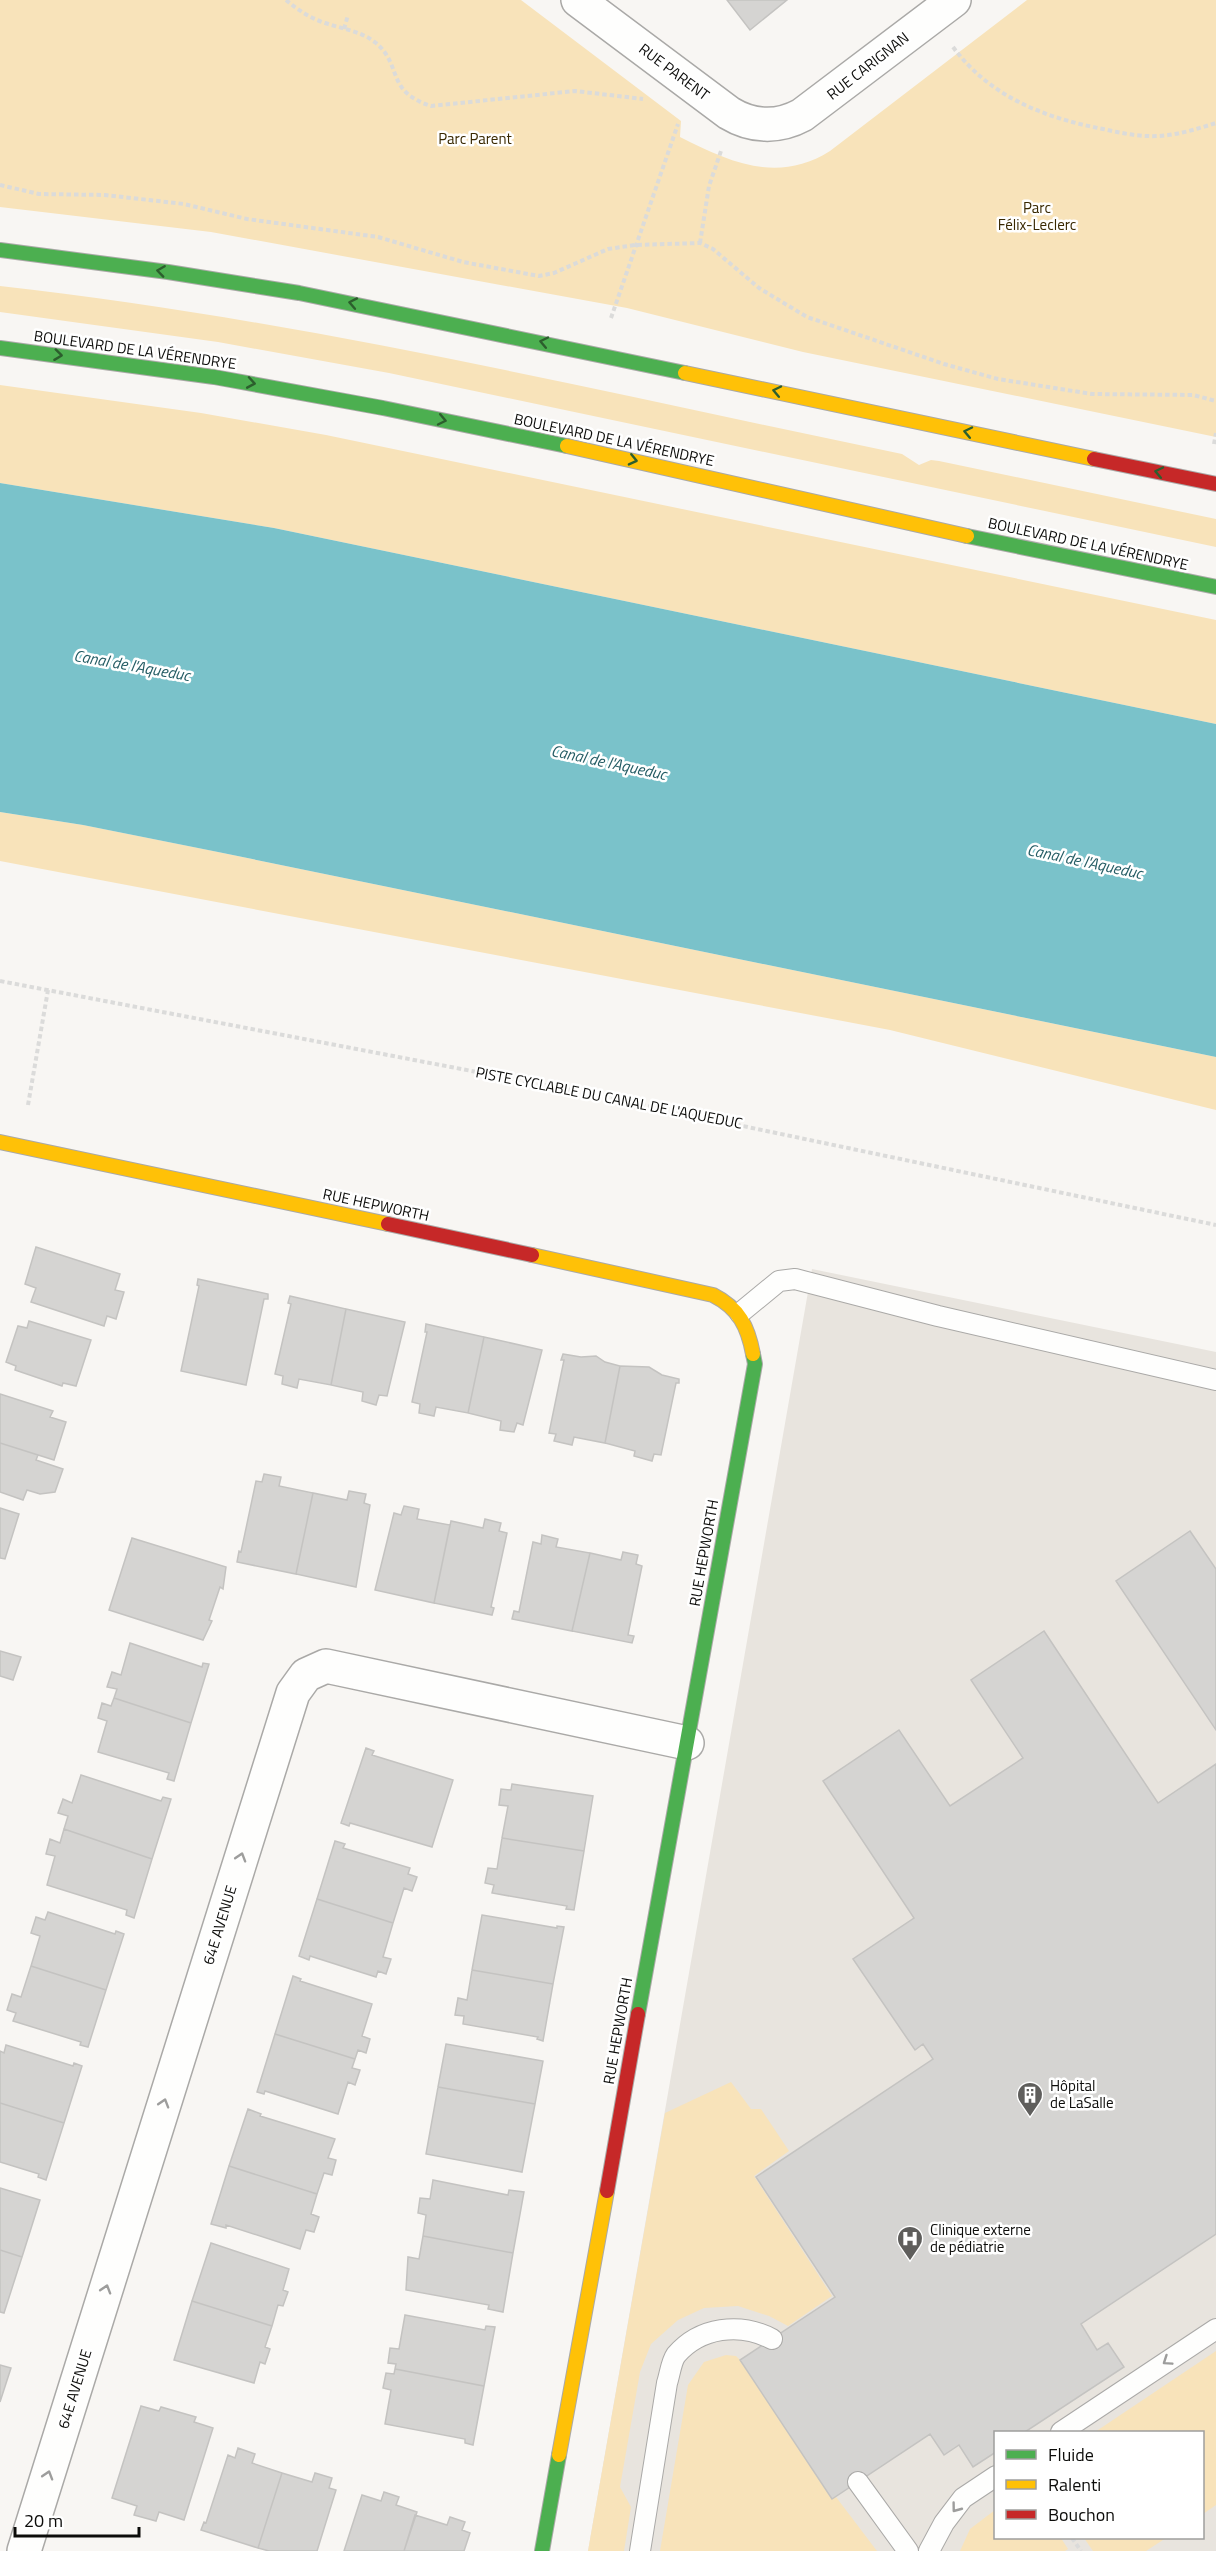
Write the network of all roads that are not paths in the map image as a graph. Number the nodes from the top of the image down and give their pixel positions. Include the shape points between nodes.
1 (578, 0) edge
2 (954, 0) edge
3 (777, 124) joint
4 (0, 250) edge
5 (0, 348) edge
6 (1216, 484) edge
7 (1216, 587) edge
8 (0, 1142) edge
9 (740, 1313) junction
10 (1216, 1380) edge
11 (687, 1743) junction
12 (1216, 2329) edge
13 (772, 2339) dead end
14 (1064, 2431) edge
15 (994, 2477) edge
16 (858, 2482) dead end
17 (24, 2551) edge
18 (543, 2551) edge
19 (640, 2551) edge
20 (908, 2551) edge
21 (929, 2551) edge

1 - 3 street, RUE PARENT via 729,113 749,122
2 - 3 street, RUE CARIGNAN via 821,102 791,121
6 -> 4 main road via 299,293
5 -> 7 main road, BOULEVARD DE LA VÉRENDRYE via 214,377 360,403
8 - 9 main road, RUE HEPWORTH via 699,1290 721,1297
9 - 10 lane via 779,1281 795,1279
9 - 11 main road, RUE HEPWORTH via 750,1334 755,1364
17 -> 11 street, 64E AVENUE via 292,1693 306,1675 326,1666
11 - 18 main road, RUE HEPWORTH
12 -> 14 lane
13 - 19 lane via 760,2333 723,2329 691,2342 674,2357
15 -> 21 lane via 963,2498
16 - 20 lane

